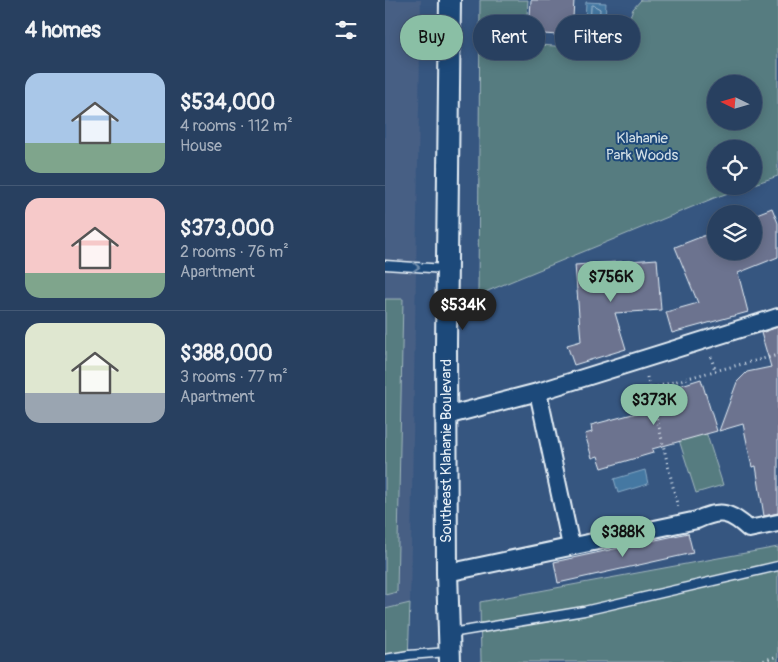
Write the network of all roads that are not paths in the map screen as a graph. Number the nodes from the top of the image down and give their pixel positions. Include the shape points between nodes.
1 (450, 0) edge
2 (385, 265) edge
3 (446, 269) junction
4 (778, 317) edge
5 (538, 392) junction
6 (446, 416) junction
7 (778, 523) edge
8 (571, 546) junction
9 (778, 566) edge
10 (447, 573) junction
11 (450, 649) edge
12 (385, 659) edge

1 - 3 street, Southeast Klahanie Boulevard
2 -> 3 lane
3 - 6 street, Southeast Klahanie Boulevard
4 - 5 street
5 - 6 street
5 - 8 street
6 - 10 street, Southeast Klahanie Boulevard
7 - 8 street via 749,529 737,518 721,512
8 - 10 street
9 - 11 lane via 584,611
10 - 11 street, Southeast Klahanie Boulevard
11 - 12 lane

